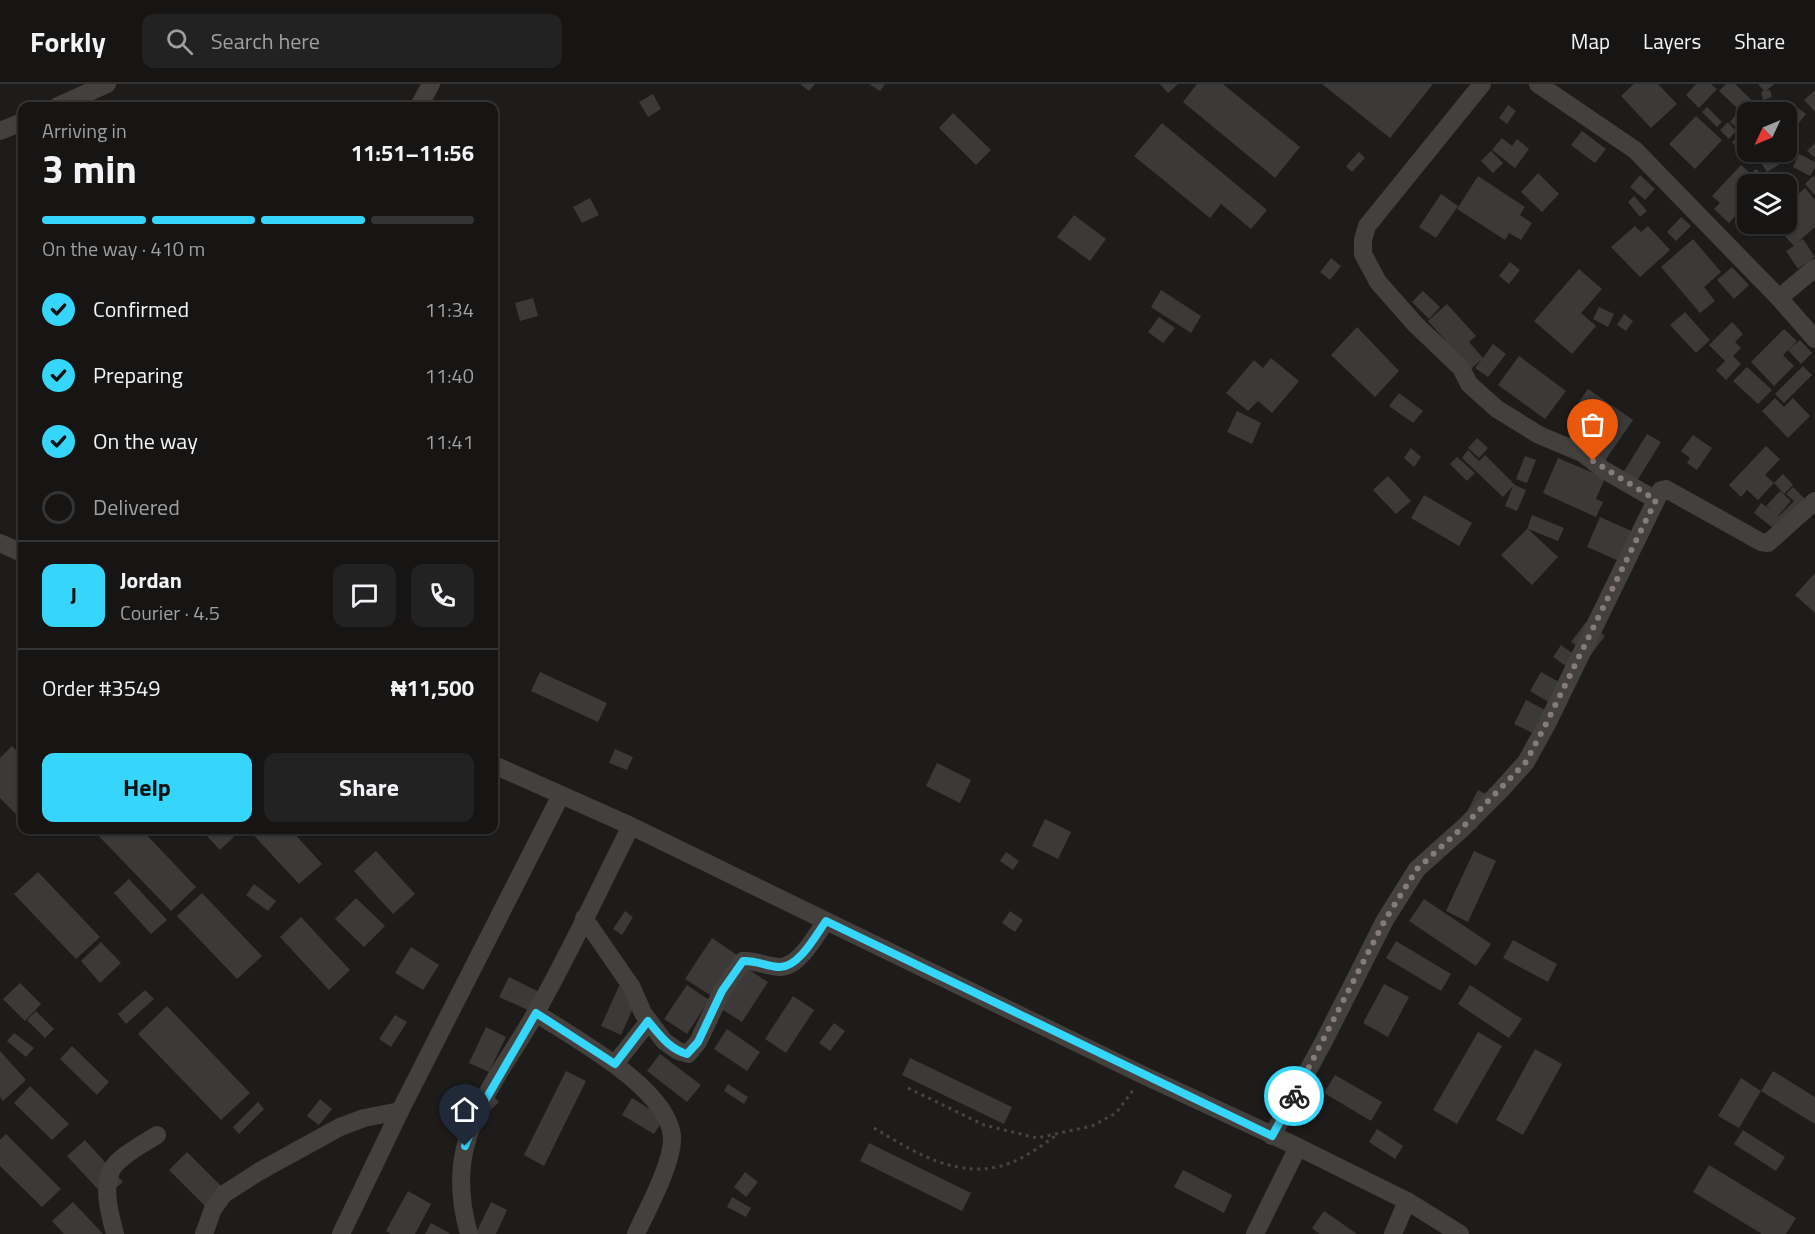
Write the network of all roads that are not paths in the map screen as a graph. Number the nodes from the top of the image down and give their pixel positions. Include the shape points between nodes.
1 (107, 84) edge
2 (431, 84) edge
3 (1482, 84) edge
4 (1538, 84) edge
5 (68, 99) edge
6 (421, 102) edge
7 (18, 124) edge
8 (0, 131) edge
9 (1815, 268) edge
10 (1779, 298) junction
11 (1815, 339) edge
12 (1656, 500) junction
13 (1815, 501) edge
14 (0, 543) edge
15 (18, 551) edge
16 (498, 767) edge
17 (561, 795) junction
18 (631, 826) junction
19 (584, 918) junction
20 (826, 921) junction
21 (536, 1013) junction
22 (648, 1021) junction
23 (615, 1064) junction
24 (400, 1111) junction
25 (157, 1136) dead end
26 (1272, 1136) junction
27 (1298, 1147) junction
28 (1407, 1201) junction
29 (115, 1234) edge
30 (204, 1234) edge
31 (340, 1234) edge
32 (469, 1234) edge
33 (636, 1234) edge
34 (1256, 1234) edge
35 (1393, 1234) edge
36 (1460, 1234) edge

1 - 5 street
2 - 6 street
3 - 12 street via 1367,226 1363,254 1378,282 1461,368 1469,384 1497,409 1539,435 1582,453
4 - 10 street via 1635,150
7 - 8 street
9 - 10 street
10 - 11 street
12 - 13 street via 1661,490 1666,489 1768,543
12 - 26 street via 1526,762 1417,869 1385,920
14 - 15 street
16 - 17 street
17 - 18 street
17 - 24 street
18 - 19 street
18 - 20 street
19 - 21 street
19 - 22 street via 631,986
20 - 22 street via 800,957 783,967 743,961 722,991 698,1042 687,1054 664,1041
20 - 26 street
21 - 23 street
21 - 32 street via 479,1111 465,1146 460,1173
22 - 23 street
23 - 33 street via 648,1092 666,1118 672,1136 669,1160
24 - 30 street via 340,1127 260,1171 224,1194 213,1209
24 - 31 street
25 - 29 street via 112,1168 108,1189
26 - 27 street
27 - 28 street
27 - 34 street
28 - 35 street
28 - 36 street

